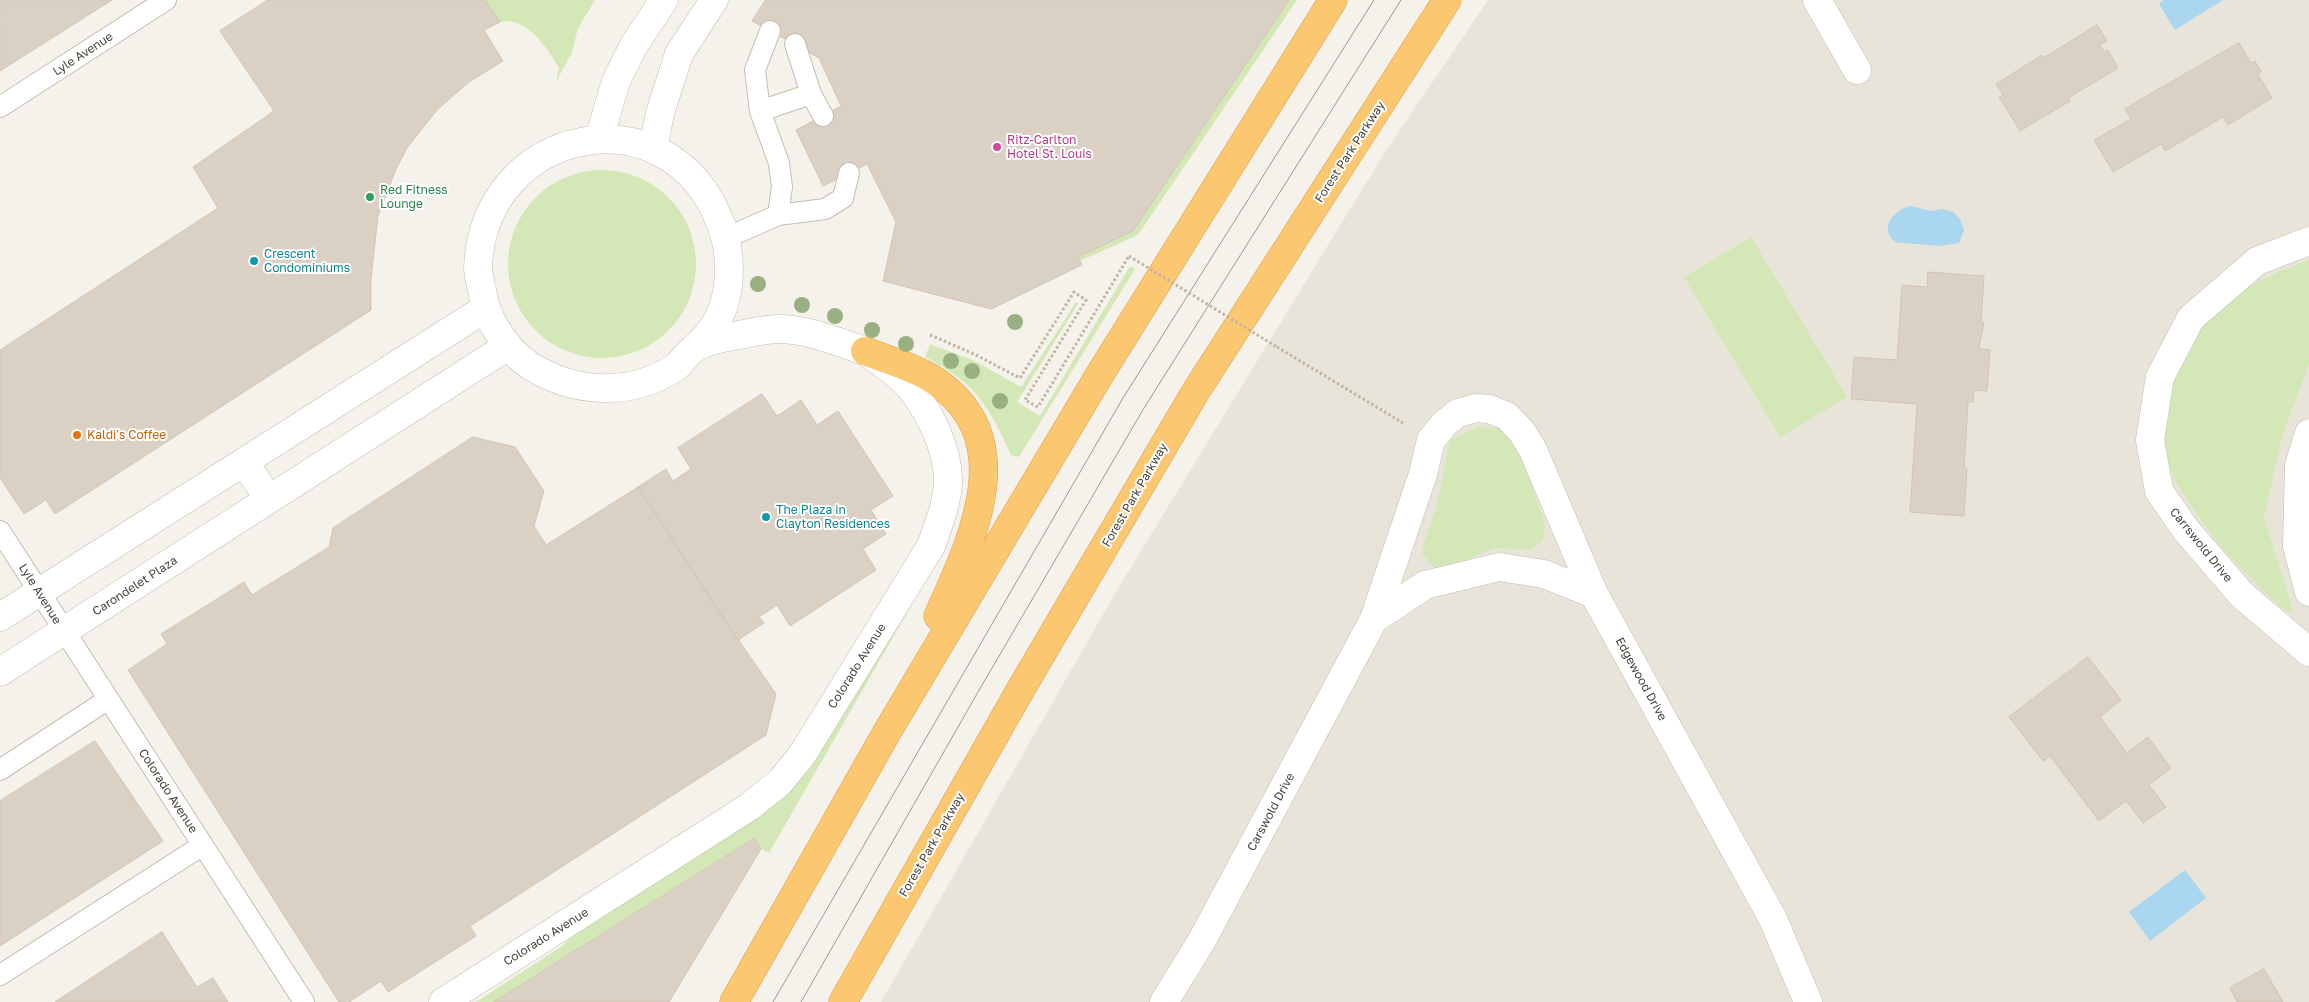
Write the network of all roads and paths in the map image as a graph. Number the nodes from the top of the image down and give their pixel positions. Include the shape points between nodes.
1 (166, 0) edge
2 (664, 0) edge
3 (714, 0) edge
4 (1333, 0) edge
5 (1447, 0) edge
6 (1817, 0) edge
7 (770, 31) dead end
8 (795, 44) dead end
9 (1856, 70) dead end
10 (811, 94) junction
11 (0, 107) edge
12 (760, 111) junction
13 (824, 116) dead end
14 (599, 139) junction
15 (653, 149) junction
16 (849, 173) dead end
17 (778, 215) junction
18 (726, 238) junction
19 (2309, 241) edge
20 (486, 308) junction
21 (930, 335) dead end
22 (508, 346) junction
23 (696, 347) junction
24 (865, 351) junction
25 (1445, 423) joint
26 (1408, 426) dead end
27 (2309, 433) edge
28 (244, 462) junction
29 (269, 500) junction
30 (0, 531) edge
31 (2309, 592) edge
32 (39, 593) junction
33 (1594, 594) junction
34 (0, 617) edge
35 (1374, 619) junction
36 (63, 631) junction
37 (2309, 652) edge
38 (0, 672) edge
39 (107, 700) junction
40 (887, 732) junction
41 (0, 770) edge
42 (203, 845) junction
43 (0, 975) edge
44 (304, 1002) edge
45 (443, 1002) edge
46 (734, 1002) edge
47 (843, 1002) edge
48 (1164, 1002) edge
49 (1808, 1002) edge

1 - 11 lane, Lyle Avenue
2 - 14 street via 634,45 616,81
3 - 15 street via 679,54 660,113
4 - 40 highway via 1100,374
5 - 47 highway, Forest Park Parkway via 1196,391 1022,687
6 - 9 street
7 - 12 lane via 755,70
8 - 10 lane
10 - 12 lane
10 - 13 lane
12 - 17 lane via 779,163 782,187
14 - 15 street via 626,141
14 - 20 street via 560,147 526,166 500,195 483,231 478,270
15 - 18 street via 687,170 712,201
16 - 17 lane via 843,198 825,209
17 - 18 lane
18 - 23 street via 729,274 724,304 714,328
19 - 37 street, Carrswold Drive via 2257,261 2191,318 2160,377 2150,440 2159,491 2186,530 2242,595
20 - 22 street
20 - 28 street
21 - 26 path, bridge via 976,354 1020,378 1074,292 1086,300 1025,400 1038,407 1129,256
22 - 23 street via 536,370 570,385 607,389 643,383 676,366
22 - 29 street, Carondelet Plaza
23 - 24 street, Colorado Avenue via 726,338 781,329 817,335
24 - 40 highway via 928,377 961,402 979,433 985,466 979,511 965,555
24 - 45 street, Colorado Avenue via 913,390 944,452 948,483 931,546 802,755 780,782 749,807
25 - 33 street, Edgewood Drive via 1458,413 1476,408 1489,409 1506,416 1522,432 1533,450
25 - 35 street, Carswold Drive via 1431,440
27 - 31 street via 2299,466 2296,546
28 - 29 street
28 - 32 street
29 - 36 street, Carondelet Plaza
30 - 32 lane, Lyle Avenue
32 - 34 street
32 - 36 lane, Lyle Avenue
33 - 35 street, Carswold Drive via 1544,574 1498,567 1425,585
33 - 49 street, Edgewood Drive via 1773,920
35 - 48 street, Carswold Drive via 1201,942
36 - 38 street, Carondelet Plaza
36 - 39 lane, Colorado Avenue
39 - 41 lane
39 - 42 lane, Colorado Avenue
40 - 46 highway
42 - 43 lane
42 - 44 lane, Colorado Avenue

